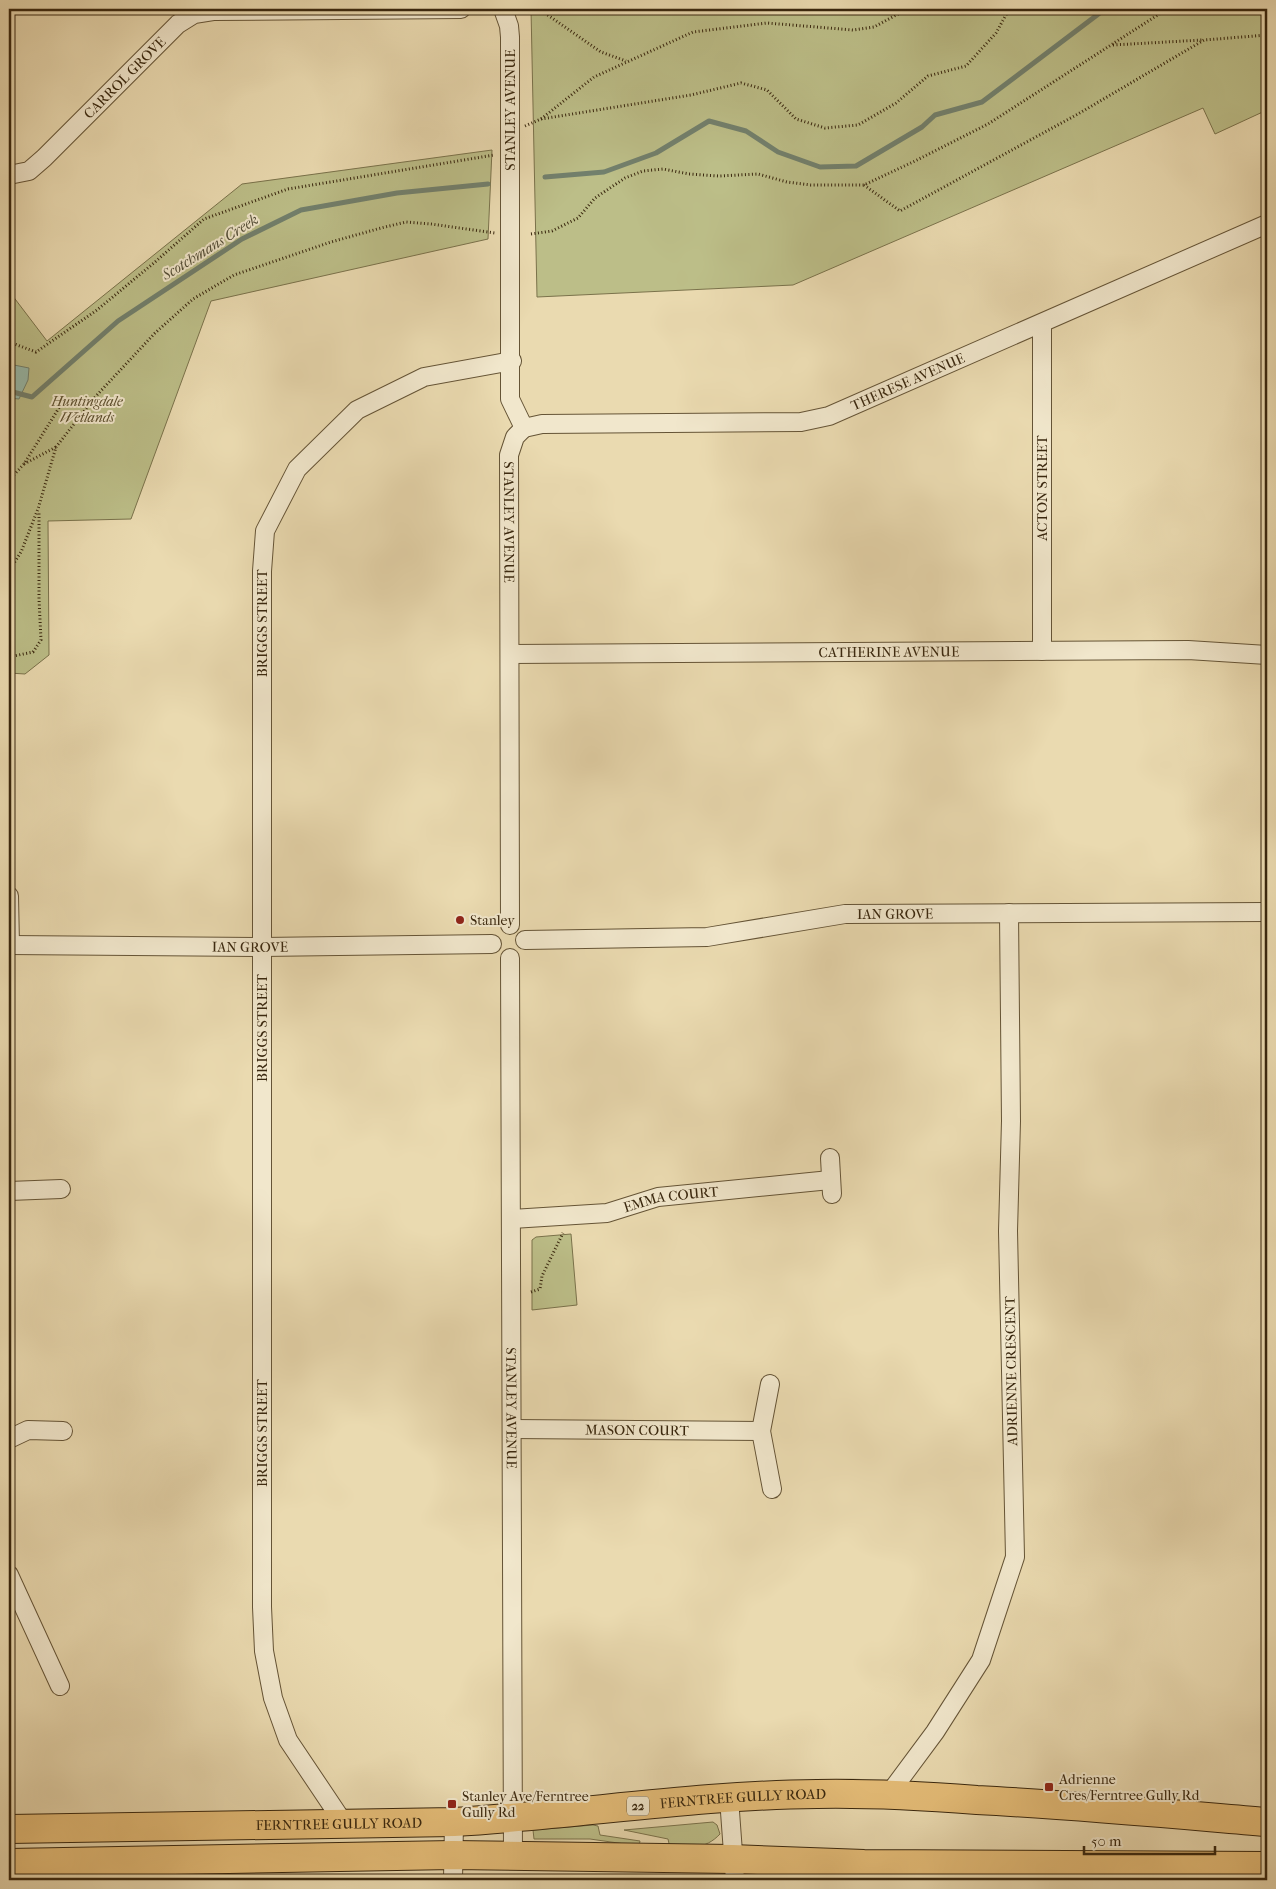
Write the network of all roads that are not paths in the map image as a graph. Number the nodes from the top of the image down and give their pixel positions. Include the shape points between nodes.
1 (462, 9) edge
2 (503, 9) edge
3 (9, 174) edge
4 (1267, 224) edge
5 (1042, 324) junction
6 (512, 361) junction
7 (524, 428) junction
8 (1042, 651) junction
9 (510, 654) junction
10 (1267, 655) edge
11 (9, 896) edge
12 (1267, 912) edge
13 (1009, 913) junction
14 (510, 925) junction
15 (526, 940) junction
16 (492, 944) junction
17 (9, 945) edge
18 (262, 948) junction
19 (510, 958) junction
20 (830, 1158) dead end
21 (61, 1189) dead end
22 (9, 1191) edge
23 (512, 1219) junction
24 (770, 1384) dead end
25 (513, 1429) junction
26 (63, 1431) dead end
27 (761, 1431) junction
28 (9, 1439) edge
29 (772, 1489) dead end
30 (9, 1575) edge
31 (60, 1686) dead end
32 (889, 1794) junction
33 (729, 1798) junction
34 (512, 1818) junction
35 (343, 1822) junction
36 (454, 1822) junction
37 (1267, 1822) edge
38 (9, 1829) edge
39 (513, 1857) junction
40 (9, 1863) edge
41 (1267, 1866) edge
42 (453, 1868) edge
43 (734, 1870) edge
44 (87, 1871) edge

1 - 3 street, CARROL GROVE via 213,11 194,14 178,24 29,171
2 - 6 street, STANLEY AVENUE via 510,37
4 - 5 street, THERESE AVENUE
5 - 7 street, THERESE AVENUE via 829,416 801,422 542,424
5 - 8 street, ACTON STREET
6 - 7 street, STANLEY AVENUE via 510,399
6 - 18 street, BRIGGS STREET via 424,377 357,410 297,469 265,531 262,571
7 - 9 street, STANLEY AVENUE via 515,437 509,454
8 - 9 street, CATHERINE AVENUE
8 - 10 street, CATHERINE AVENUE via 1188,650
9 - 14 street, STANLEY AVENUE
11 - 17 street
12 - 13 street, IAN GROVE
13 - 15 street, IAN GROVE via 845,914 707,937
13 - 32 street, ADRIENNE CRESCENT via 1011,1121 1008,1231 1015,1557 981,1660 935,1732
14 - 15 street via 522,931
14 - 16 street via 498,929
15 - 19 street via 523,950
16 - 18 street, IAN GROVE
16 - 19 street via 500,955
17 - 18 street, IAN GROVE
18 - 35 street, BRIGGS STREET via 264,1651 273,1698 288,1740
19 - 23 street, STANLEY AVENUE
20 - 23 street, EMMA COURT via 831,1187 658,1197 607,1213
21 - 22 street
23 - 25 street, STANLEY AVENUE
24 - 27 street
25 - 27 street, MASON COURT
25 - 34 street, STANLEY AVENUE
26 - 28 street via 28,1430
27 - 29 street
30 - 31 street
32 - 33 main road, FERNTREE GULLY ROAD / 22
32 - 37 main road, FERNTREE GULLY ROAD / 22 via 1058,1804
33 - 34 main road, FERNTREE GULLY ROAD / 22
33 - 43 street
34 - 36 main road, FERNTREE GULLY ROAD / 22
34 - 39 street, STANLEY AVENUE
35 - 36 main road, FERNTREE GULLY ROAD / 22
35 - 38 main road, FERNTREE GULLY ROAD / 22
36 - 42 street
39 - 42 main road
39 - 43 main road
40 - 44 main road
41 - 43 main road
42 - 44 main road

